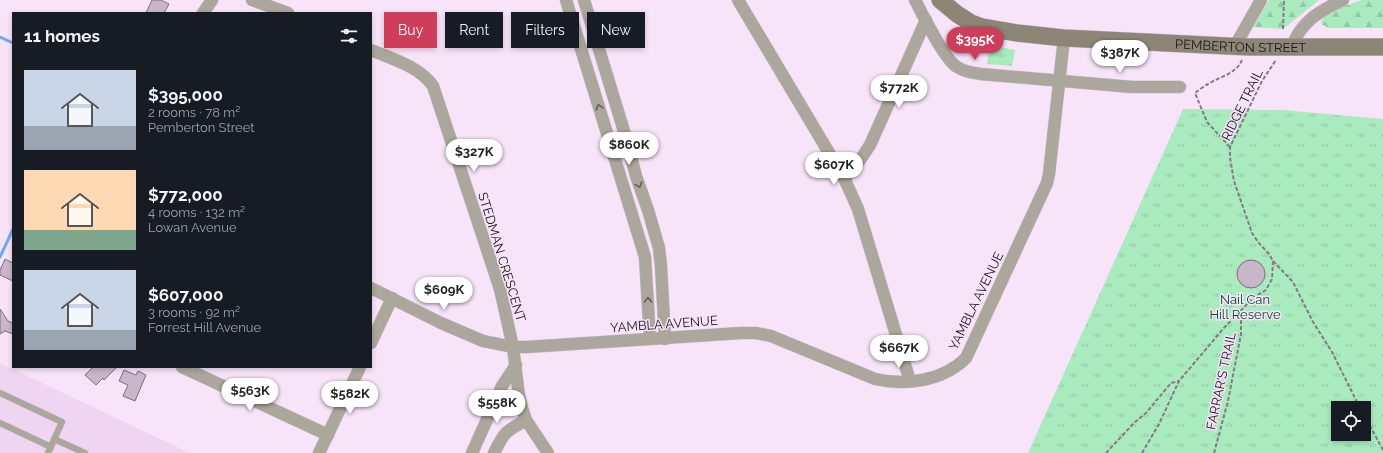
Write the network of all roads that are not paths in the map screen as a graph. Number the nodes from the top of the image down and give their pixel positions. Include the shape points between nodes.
1 (203, 0) edge
2 (212, 0) edge
3 (252, 0) edge
4 (266, 0) edge
5 (566, 0) edge
6 (584, 0) edge
7 (738, 0) edge
8 (915, 0) edge
9 (940, 0) edge
10 (1261, 0) edge
11 (1344, 0) edge
12 (283, 11) edge
13 (202, 12) edge
14 (203, 12) edge
15 (926, 20) junction
16 (1064, 38) junction
17 (1241, 46) junction
18 (1286, 47) junction
19 (1383, 47) edge
20 (372, 50) edge
21 (1059, 79) junction
22 (1180, 87) dead end
23 (844, 178) junction
24 (372, 288) edge
25 (392, 298) junction
26 (650, 339) junction
27 (665, 339) junction
28 (372, 341) edge
29 (513, 347) junction
30 (516, 365) junction
31 (184, 368) edge
32 (360, 368) edge
33 (910, 381) junction
34 (0, 393) edge
35 (526, 420) junction
36 (0, 423) edge
37 (328, 435) junction
38 (54, 440) junction
39 (50, 450) edge
40 (85, 453) edge
41 (319, 453) edge
42 (472, 453) edge
43 (494, 453) edge
44 (548, 453) edge

1 - 13 street
2 - 14 street
3 - 12 street
4 - 12 street
26 -> 5 street via 645,257
6 -> 27 street via 657,241
7 - 23 street
8 - 15 street
9 - 16 main road, PEMBERTON STREET via 956,14 982,27
10 - 17 street
11 - 18 street via 1323,10 1304,25
15 - 21 street via 948,57 960,69 981,74
15 - 23 street via 870,145
16 - 17 main road, PEMBERTON STREET
16 - 21 street, YAMBLA AVENUE
17 - 18 main road, PEMBERTON STREET
18 - 19 main road, PEMBERTON STREET
20 - 29 street, STEDMAN CRESCENT via 415,70 433,86 500,289
21 - 22 street via 1132,87
21 - 33 street, YAMBLA AVENUE via 1047,183 970,350 959,365 935,377
23 - 33 street via 858,209
24 - 25 street, YAMBLA AVENUE
25 - 28 street
25 - 29 street, YAMBLA AVENUE via 472,337
26 - 27 street, YAMBLA AVENUE
26 - 29 street, YAMBLA AVENUE
27 - 33 street, YAMBLA AVENUE via 760,333 875,379 889,382
29 - 30 street, STEDMAN CRESCENT
30 - 35 street, STEDMAN CRESCENT via 519,396
30 - 42 street via 502,386
31 - 37 street
32 - 37 street
34 - 38 lane via 62,422
35 - 43 street via 503,434
35 - 44 street, STEDMAN CRESCENT
36 - 39 lane
37 - 41 street
38 - 39 lane
38 - 40 lane

